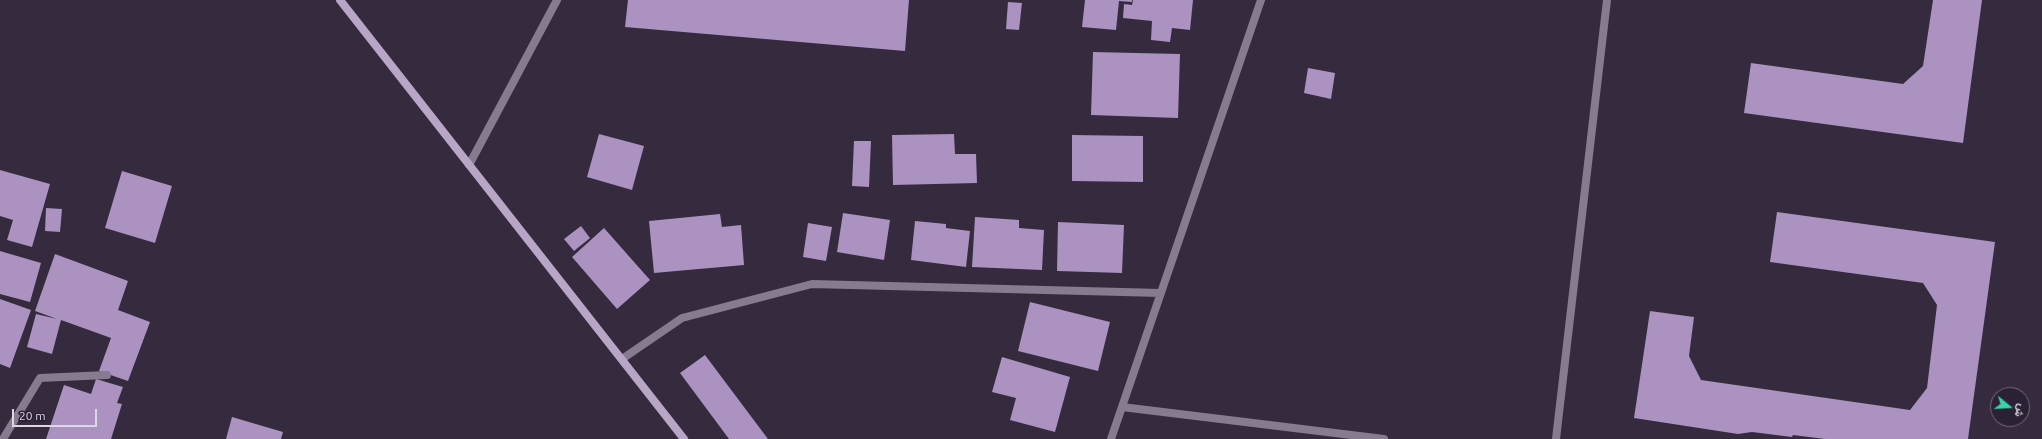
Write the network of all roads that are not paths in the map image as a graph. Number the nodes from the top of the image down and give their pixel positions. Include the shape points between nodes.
1 (340, 0) edge
2 (557, 0) edge
3 (1262, 0) edge
4 (1607, 0) edge
5 (469, 165) junction
6 (1161, 293) junction
7 (622, 359) junction
8 (107, 375) dead end
9 (1122, 407) junction
10 (3, 439) edge
11 (684, 439) edge
12 (1111, 439) edge
13 (1384, 439) edge
14 (1556, 439) edge

1 - 5 street
2 - 5 street
3 - 6 street
4 - 14 street
5 - 7 street
6 - 7 street via 812,284 682,318
6 - 9 street
7 - 11 street
8 - 10 street via 40,378
9 - 12 street
9 - 13 street

